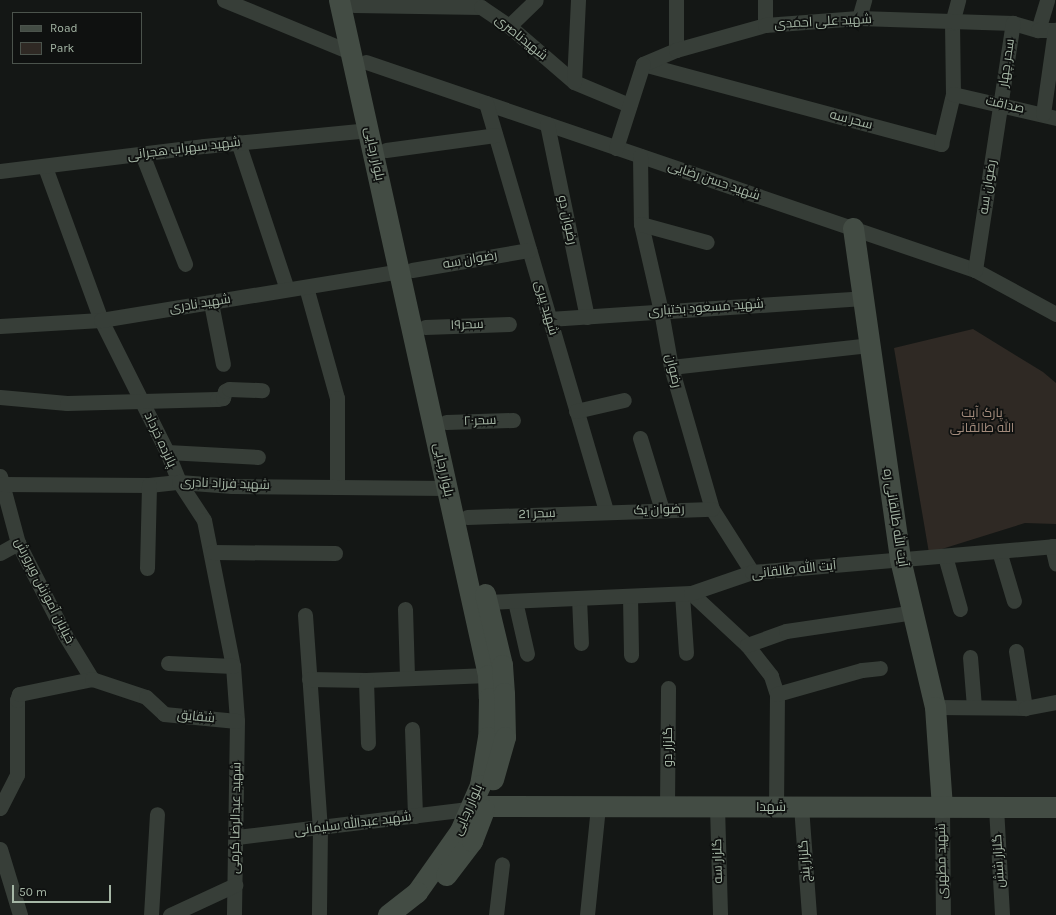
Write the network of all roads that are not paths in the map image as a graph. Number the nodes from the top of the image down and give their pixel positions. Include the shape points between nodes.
1 (536, 0) edge
2 (578, 0) edge
3 (676, 0) edge
4 (766, 0) edge
5 (864, 0) edge
6 (958, 0) edge
7 (1048, 0) edge
8 (227, 1) edge
9 (349, 2) edge
10 (858, 18) junction
11 (952, 23) junction
12 (1013, 23) junction
13 (765, 25) junction
14 (509, 26) junction
15 (1038, 30) junction
16 (1056, 30) edge
17 (676, 50) junction
18 (358, 57) junction
19 (643, 64) junction
20 (574, 82) junction
21 (953, 94) junction
22 (486, 103) junction
23 (1001, 104) junction
24 (629, 105) junction
25 (1049, 116) edge
26 (547, 124) junction
27 (369, 130) junction
28 (495, 135) junction
29 (238, 142) junction
30 (616, 148) junction
31 (386, 150) junction
32 (142, 154) junction
33 (640, 156) junction
34 (45, 167) junction
35 (0, 171) edge
36 (641, 224) junction
37 (853, 228) junction
38 (707, 242) dead end
39 (529, 250) junction
40 (185, 264) dead end
41 (406, 270) junction
42 (975, 270) junction
43 (306, 287) junction
44 (287, 289) junction
45 (862, 298) junction
46 (211, 303) junction
47 (661, 311) junction
48 (1056, 314) edge
49 (588, 317) junction
50 (549, 319) junction
51 (101, 320) junction
52 (509, 324) dead end
53 (0, 326) edge
54 (425, 327) junction
55 (869, 345) junction
56 (223, 364) dead end
57 (671, 367) junction
58 (262, 390) dead end
59 (0, 397) edge
60 (624, 400) dead end
61 (142, 401) junction
62 (576, 411) junction
63 (514, 420) dead end
64 (446, 422) junction
65 (640, 438) dead end
66 (167, 452) junction
67 (258, 457) dead end
68 (1, 480) edge
69 (179, 482) junction
70 (149, 485) junction
71 (336, 486) junction
72 (447, 488) junction
73 (712, 509) junction
74 (662, 510) junction
75 (606, 512) junction
76 (468, 517) junction
77 (18, 543) junction
78 (1054, 546) edge
79 (999, 551) junction
80 (212, 552) junction
81 (0, 553) edge
82 (336, 553) dead end
83 (945, 556) junction
84 (900, 559) junction
85 (1056, 564) edge
86 (147, 568) dead end
87 (752, 572) junction
88 (687, 594) junction
89 (630, 596) junction
90 (579, 598) junction
91 (515, 601) junction
92 (1014, 601) dead end
93 (487, 602) junction
94 (405, 609) dead end
95 (960, 609) dead end
96 (914, 612) junction
97 (305, 615) dead end
98 (581, 643) dead end
99 (747, 645) junction
100 (1016, 651) dead end
101 (686, 653) dead end
102 (527, 654) dead end
103 (631, 655) dead end
104 (970, 657) dead end
105 (168, 663) dead end
106 (233, 666) junction
107 (880, 668) dead end
108 (488, 675) junction
109 (406, 678) junction
110 (92, 679) junction
111 (309, 679) junction
112 (366, 680) junction
113 (668, 688) dead end
114 (777, 694) junction
115 (1056, 702) edge
116 (935, 707) junction
117 (974, 707) junction
118 (1025, 708) junction
119 (237, 721) junction
120 (412, 729) dead end
121 (368, 743) dead end
122 (598, 806) junction
123 (667, 806) junction
124 (717, 806) junction
125 (776, 806) junction
126 (801, 806) junction
127 (942, 807) junction
128 (996, 807) junction
129 (1056, 807) edge
130 (0, 808) edge
131 (478, 808) junction
132 (157, 814) dead end
133 (415, 816) junction
134 (320, 828) junction
135 (237, 837) junction
136 (0, 849) edge
137 (502, 864) dead end
138 (235, 885) junction
139 (20, 915) edge
140 (151, 915) edge
141 (170, 915) edge
142 (234, 915) edge
143 (319, 915) edge
144 (388, 915) edge
145 (409, 915) edge
146 (496, 915) edge
147 (587, 915) edge
148 (720, 915) edge
149 (809, 915) edge
150 (943, 915) edge
151 (1002, 915) edge

1 - 14 street
2 - 20 street
3 - 17 street
4 - 13 street
5 - 10 street
6 - 11 street, سحر سه
7 - 15 street
8 - 18 street, شهید حسن رضایی
9 - 14 street, شهیدناصری via 481,7
9 - 18 main road, بلوار رجایی
10 - 11 street, شهید علی احمدی
10 - 13 street, شهید علی احمدی
11 - 12 street, شهید علی احمدی
11 - 21 street, سحر سه
12 - 15 street, شهید علی احمدی
12 - 23 street, سحر چهار
13 - 17 street, شهید علی احمدی
14 - 20 street, شهیدناصری
15 - 16 street, شهید علی احمدی
16 - 25 street
17 - 19 street, شهید علی احمدی
18 - 22 street, شهید حسن رضایی
18 - 27 main road, بلوار رجایی
18 - 31 main road, بلوار رجایی
19 - 21 street, سحر سه via 941,144
19 - 24 street
20 - 24 street, شهیدناصری
21 - 23 street, صداقت
22 - 26 street, شهید حسن رضایی
22 - 28 street, شهید پیری
23 - 25 street, صداقت
23 - 42 street, رضوان سه
24 - 30 street
26 - 30 street, شهید حسن رضایی
26 - 49 street, رضوان دو
27 - 29 street, شهید سهراب هجرانی
27 - 41 main road, بلوار رجایی
28 - 31 street
28 - 39 street, شهید پیری
29 - 32 street, شهید سهراب هجرانی
29 - 44 street
30 - 33 street, شهید حسن رضایی
31 - 41 main road, بلوار رجایی
32 - 34 street, شهید سهراب هجرانی
32 - 40 street
33 - 36 street, رضوان
33 - 37 street, شهید حسن رضایی
34 - 35 street, شهید سهراب هجرانی
34 - 51 street, پانزده خرداد
36 - 38 street
36 - 47 street, رضوان
37 - 42 street, شهید حسن رضایی
37 - 45 main road, آیت الله طالقانی ره
39 - 41 street, رضوان سه
39 - 50 street, شهید پیری
41 - 43 street, شهید نادری
41 - 54 main road, بلوار رجایی
41 - 72 main road, بلوار رجایی
42 - 48 street, شهید حسن رضایی
43 - 44 street, شهید نادری
43 - 71 street via 337,398
44 - 46 street, شهید نادری
45 - 47 street, شهید مسعود بختیاری
45 - 55 main road, آیت الله طالقانی ره
46 - 51 street, شهید نادری
46 - 56 street
47 - 49 street, شهید مسعود بختیاری
47 - 57 street, رضوان
49 - 50 street, شهید مسعود بختیاری
50 - 62 street, شهید پیری
51 - 53 street, شهید نادری
51 - 61 street, پانزده خرداد
52 - 54 street, سحر۱۹
54 - 64 main road, بلوار رجایی
55 - 57 street
55 - 84 main road, آیت الله طالقانی ره
57 - 73 street, رضوان
58 - 61 street via 230,389 225,391 223,398 217,400
59 - 61 street via 68,403
60 - 62 street
61 - 66 street, پانزده خرداد
62 - 75 street, شهید پیری
63 - 64 street, سحر۲۰
64 - 76 main road, بلوار رجایی
65 - 74 street
66 - 67 street
66 - 69 street, پانزده خرداد
68 - 70 street, شهید فرزاد نادری
68 - 77 street, خیابان آموزش وپرورش
69 - 70 street, شهید فرزاد نادری
69 - 71 street, شهید فرزاد نادری via 232,486
69 - 80 street, پانزده خرداد via 204,520
70 - 86 street
71 - 72 street, شهید فرزاد نادری
72 - 108 main road, بلوار رجایی
73 - 74 street, رضوان یک
73 - 87 street, رضوان
74 - 75 street, رضوان یک
75 - 76 street, سحر 21
76 - 93 main road, بلوار رجایی
77 - 81 street
77 - 110 street, خیابان آموزش وپرورش via 65,635
78 - 79 street, آیت الله طالقانی
78 - 85 street
79 - 83 street, آیت الله طالقانی
79 - 92 street
80 - 82 street
80 - 106 street, پانزده خرداد
83 - 84 street, آیت الله طالقانی
83 - 95 street
84 - 87 street, آیت الله طالقانی
84 - 96 main road, آیت الله طالقانی ره
87 - 88 street, آیت الله طالقانی
88 - 89 street, آیت الله طالقانی
88 - 99 street
88 - 101 street
89 - 90 street, آیت الله طالقانی
89 - 103 street
90 - 91 street, آیت الله طالقانی
90 - 98 street
91 - 93 street, آیت الله طالقانی
91 - 102 street
93 - 131 main road, بلوار رجایی via 502,665 505,737
94 - 109 street
96 - 99 street via 786,631
96 - 116 main road, آیت الله طالقانی ره
97 - 111 street
99 - 114 street via 771,676
100 - 118 street
104 - 117 street
105 - 106 street
106 - 119 street, پانزده خرداد
107 - 114 street via 862,670
108 - 109 street
108 - 131 main road, بلوار رجایی via 488,737
109 - 112 street
110 - 119 street, شقایق via 146,697 164,714
110 - 130 street via 19,694 17,774
111 - 112 street
111 - 134 street
112 - 121 street
113 - 123 street, گلزار دو
114 - 125 street
115 - 118 street
116 - 117 street
116 - 127 main road, آیت الله طالقانی ره
117 - 118 street
119 - 135 street, شهید عبدالرضا کرمی
120 - 133 street
122 - 123 main road, شهدا
122 - 131 main road, شهدا
122 - 147 street
123 - 124 main road, شهدا
124 - 125 main road, شهدا
124 - 148 street, گلزار سه
125 - 126 main road, شهدا
126 - 127 main road, شهدا
126 - 149 street, گلزار پنج
127 - 128 main road, شهدا
127 - 150 street, شهید مطهری
128 - 129 main road, شهدا
128 - 151 street, گلزار شش
131 - 133 street, شهید عبدالله سلیمانی
131 - 144 main road, بلوار رجایی via 417,892
131 - 145 main road, بلوار رجایی via 472,841 448,873
132 - 140 street
133 - 134 street, شهید عبدالله سلیمانی
134 - 135 street, شهید عبدالله سلیمانی
134 - 143 street
135 - 138 street, شهید عبدالرضا کرمی
136 - 139 street
137 - 146 street
138 - 141 street
138 - 142 street, شهید عبدالرضا کرمی

